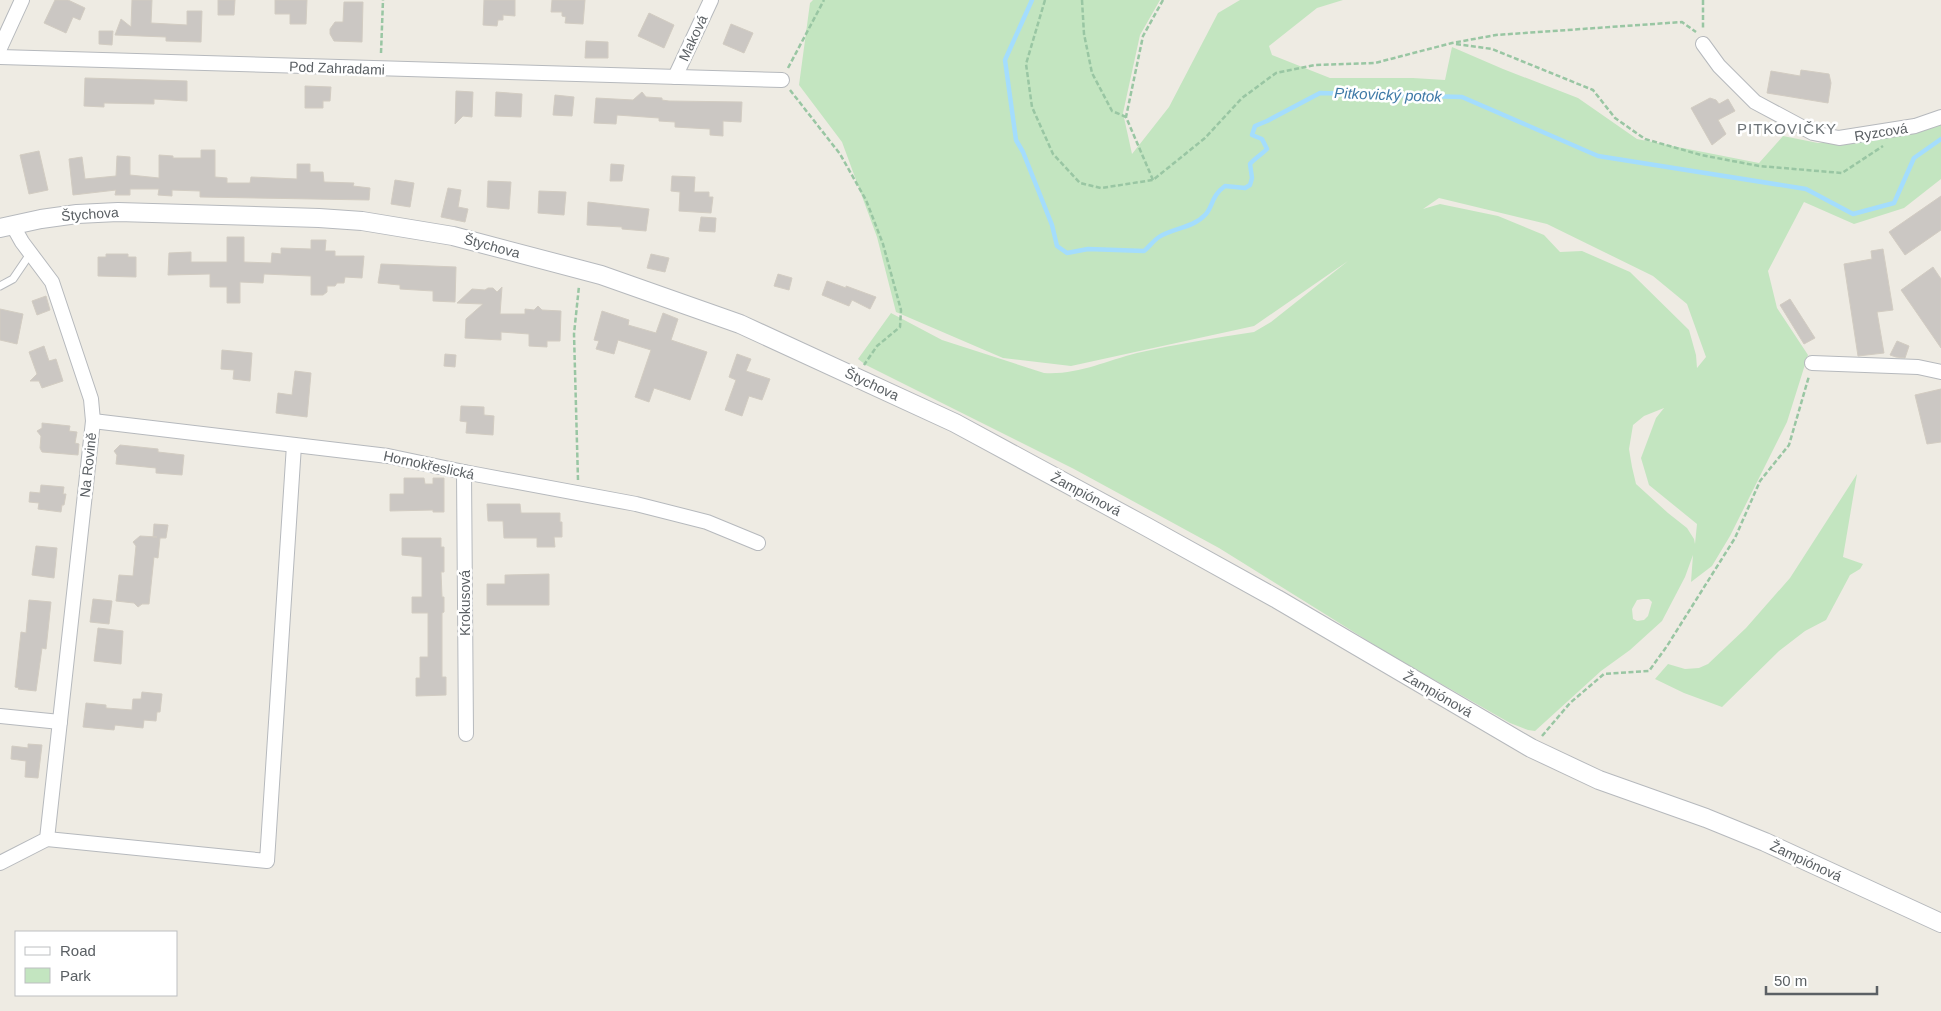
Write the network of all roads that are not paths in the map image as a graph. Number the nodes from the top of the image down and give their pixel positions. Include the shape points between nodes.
1 (22, 0) edge
2 (710, 0) edge
3 (1704, 44) road end
4 (0, 48) edge
5 (0, 58) edge
6 (675, 77) junction
7 (782, 80) road end
8 (1941, 117) edge
9 (6, 227) edge
10 (30, 254) junction
11 (0, 286) edge
12 (1812, 363) road end
13 (1941, 372) edge
14 (93, 421) junction
15 (955, 423) joint
16 (294, 445) junction
17 (464, 472) junction
18 (758, 543) dead end
19 (0, 716) edge
20 (60, 722) junction
21 (466, 734) dead end
22 (47, 839) junction
23 (0, 863) edge
24 (1941, 923) edge

1 - 4 street
2 - 6 street, Maková
3 - 8 street, Ryzcová via 1754,102 1813,133 1839,138 1915,126
5 - 6 street, Pod Zahradami
6 - 7 street, Pod Zahradami
9 - 10 street, Na Rovině
9 - 15 street, Štychova via 76,214 118,212 362,221 453,236 601,275 740,324
10 - 11 lane via 13,279
10 - 14 street, Na Rovině via 52,282 91,399
12 - 13 street via 1918,367
14 - 16 street, Hornokřeslická
14 - 20 street, Na Rovině
15 - 24 street, Žampiónová via 1260,589 1531,748 1599,780 1765,842
16 - 17 street, Hornokřeslická via 388,456
16 - 22 street via 267,861
17 - 18 street, Hornokřeslická via 636,504 707,522
17 - 21 street, Krokusová
19 - 20 street
20 - 22 street, Na Rovině
22 - 23 street

